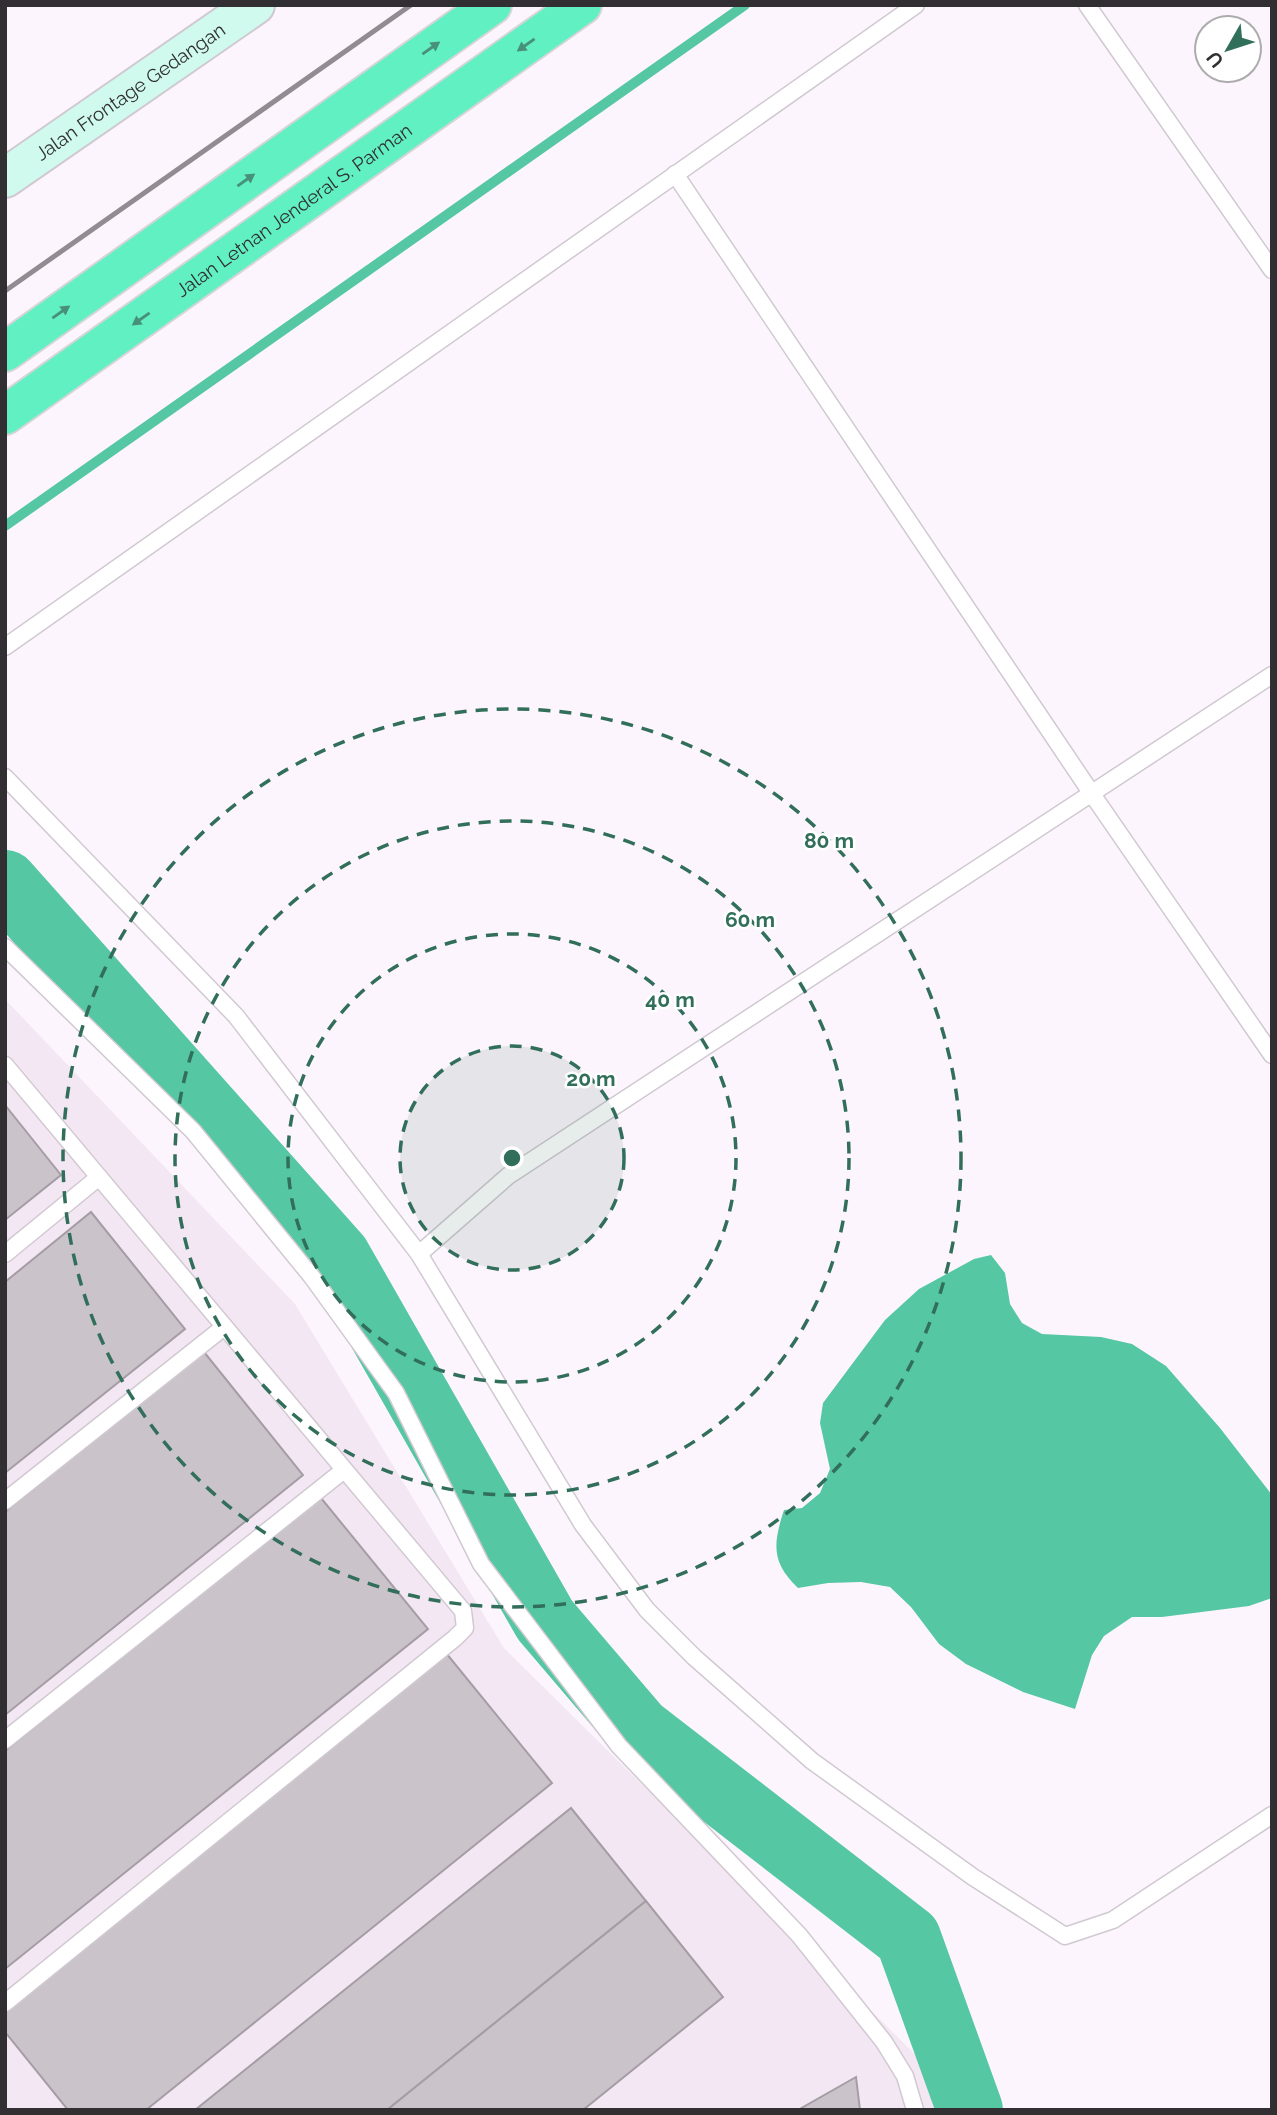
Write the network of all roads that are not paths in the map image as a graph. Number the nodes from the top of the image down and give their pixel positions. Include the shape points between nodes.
1 (255, 5) edge
2 (492, 5) edge
3 (582, 5) edge
4 (916, 5) edge
5 (1087, 5) edge
6 (676, 174) junction
7 (5, 178) edge
8 (1272, 270) edge
9 (5, 352) edge
10 (5, 415) edge
11 (5, 647) edge
12 (1272, 675) edge
13 (5, 777) edge
14 (1092, 794) junction
15 (5, 947) edge
16 (1272, 1055) edge
17 (5, 1065) edge
18 (99, 1177) junction
19 (5, 1254) edge
20 (419, 1254) junction
21 (224, 1326) junction
22 (344, 1470) junction
23 (5, 1501) edge
24 (5, 1740) edge
25 (1272, 1815) edge
26 (5, 2003) edge
27 (915, 2110) edge

1 - 7 street, Jalan Frontage Gedangan
9 -> 2 highway
3 -> 10 highway, Jalan Letnan Jenderal S. Parman
4 - 6 lane
5 - 8 lane
6 - 11 lane
6 - 14 lane
12 - 14 lane
13 - 20 lane via 236,1016
14 - 16 lane
14 - 20 lane via 508,1176
15 - 27 lane via 194,1131 312,1277 396,1393 481,1564 619,1745 799,1935 884,2042 905,2076
17 - 18 lane
18 - 19 lane
18 - 21 lane
20 - 25 lane via 583,1525 647,1610 812,1761 1016,1906 1065,1936 1114,1920
21 - 22 lane
21 - 23 lane
22 - 24 lane
22 - 26 lane via 463,1611 464,1628

